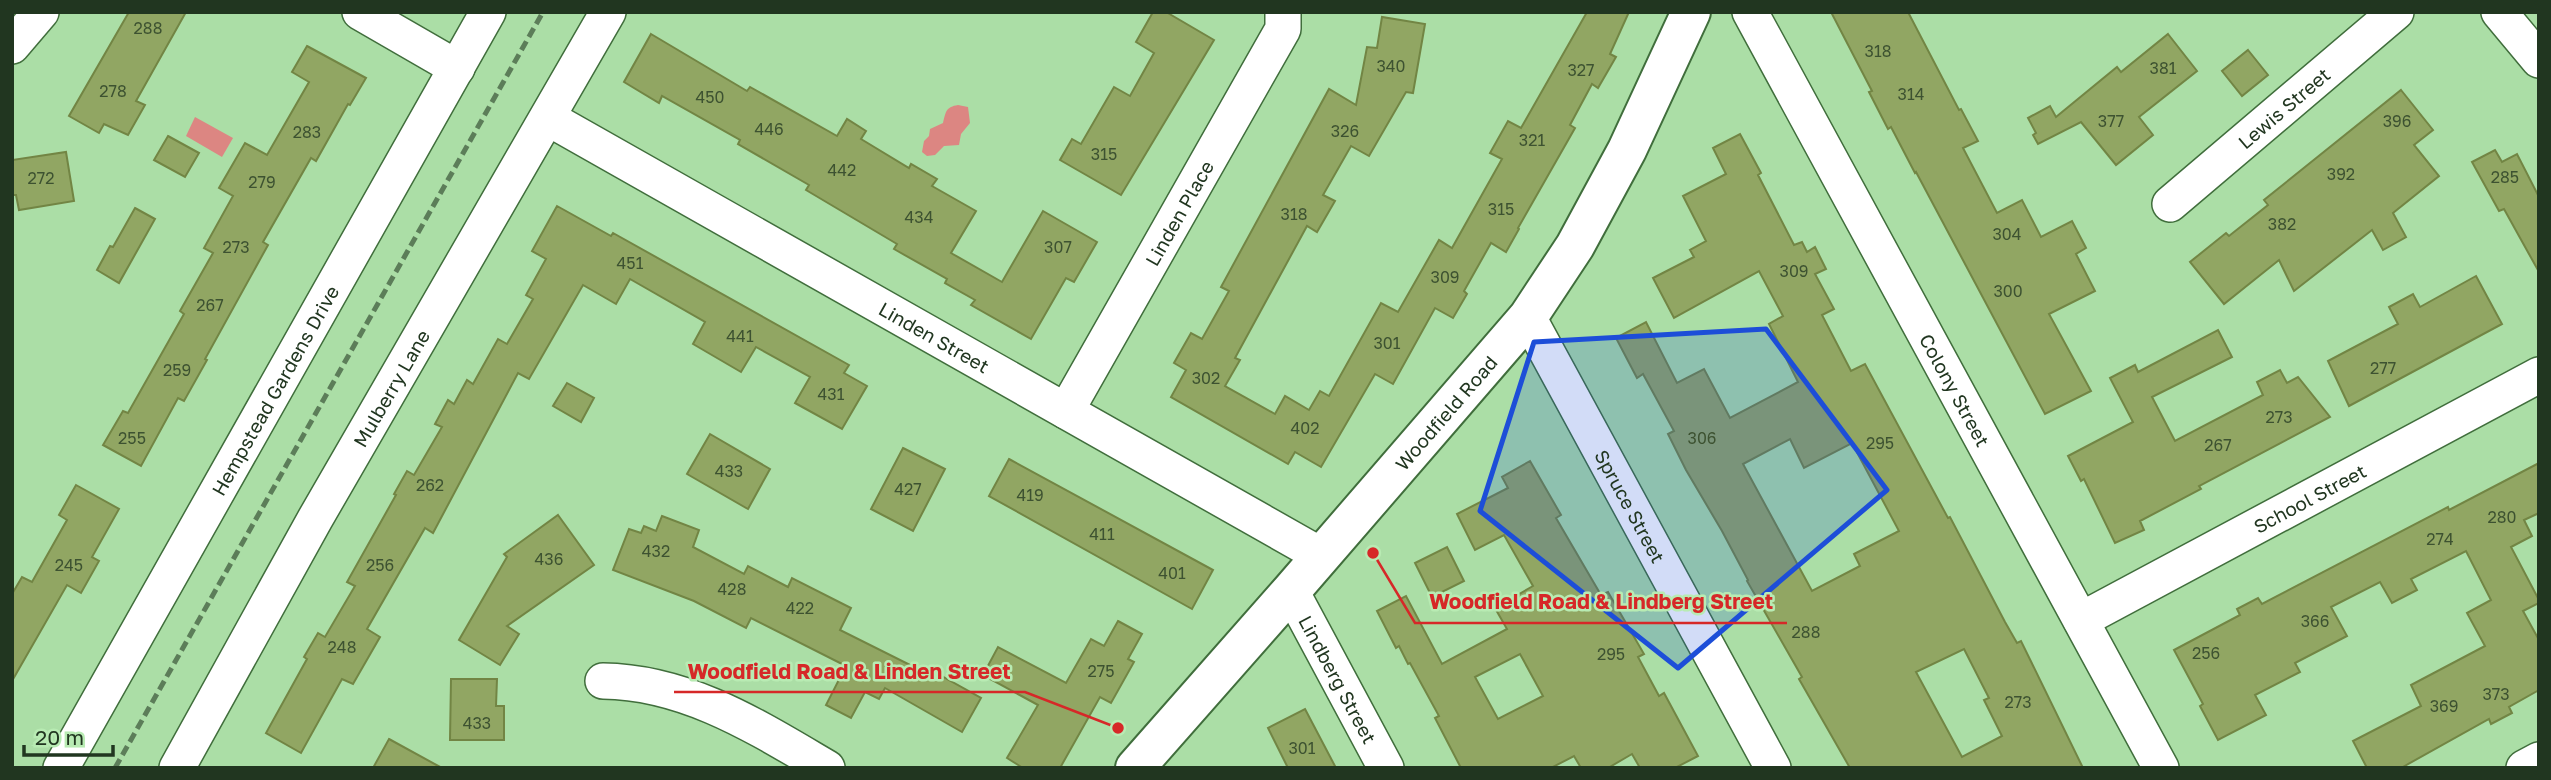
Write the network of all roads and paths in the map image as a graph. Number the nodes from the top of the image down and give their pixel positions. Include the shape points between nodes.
1 (41, 12) edge
2 (360, 12) edge
3 (488, 12) edge
4 (608, 12) edge
5 (1283, 12) edge
6 (1691, 12) edge
7 (1750, 12) edge
8 (2396, 12) edge
9 (2500, 12) edge
10 (12, 46) edge
11 (2539, 61) edge
12 (457, 68) junction
13 (548, 118) junction
14 (2170, 204) dead end
15 (1528, 317) junction
16 (2539, 375) edge
17 (1066, 411) junction
18 (1322, 556) junction
19 (1291, 591) junction
20 (2081, 620) junction
21 (603, 681) dead end
22 (2539, 760) edge
23 (61, 768) edge
24 (177, 768) edge
25 (827, 768) edge
26 (1135, 768) edge
27 (1386, 768) edge
28 (1773, 768) edge
29 (2161, 768) edge
30 (2524, 768) edge

1 - 10 street
2 - 12 street
3 - 12 street, Hempstead Gardens Drive
4 - 13 street, Mulberry Lane
5 - 17 street, Linden Place via 1283,29
6 - 15 main road, Woodfield Road via 1626,150 1574,246
7 - 20 street, Colony Street
8 - 14 street, Lewis Street
9 - 11 street
12 - 23 street, Hempstead Gardens Drive
13 - 17 street, Linden Street
13 - 24 street, Mulberry Lane via 315,519
15 - 18 main road, Woodfield Road
15 - 28 street, Spruce Street
16 - 20 street, School Street
17 - 18 street, Linden Street
18 - 19 main road, Woodfield Road
19 - 26 main road, Woodfield Road
19 - 27 street, Lindberg Street
20 - 29 street, Colony Street
21 - 25 street via 630,681 735,714
22 - 30 street

